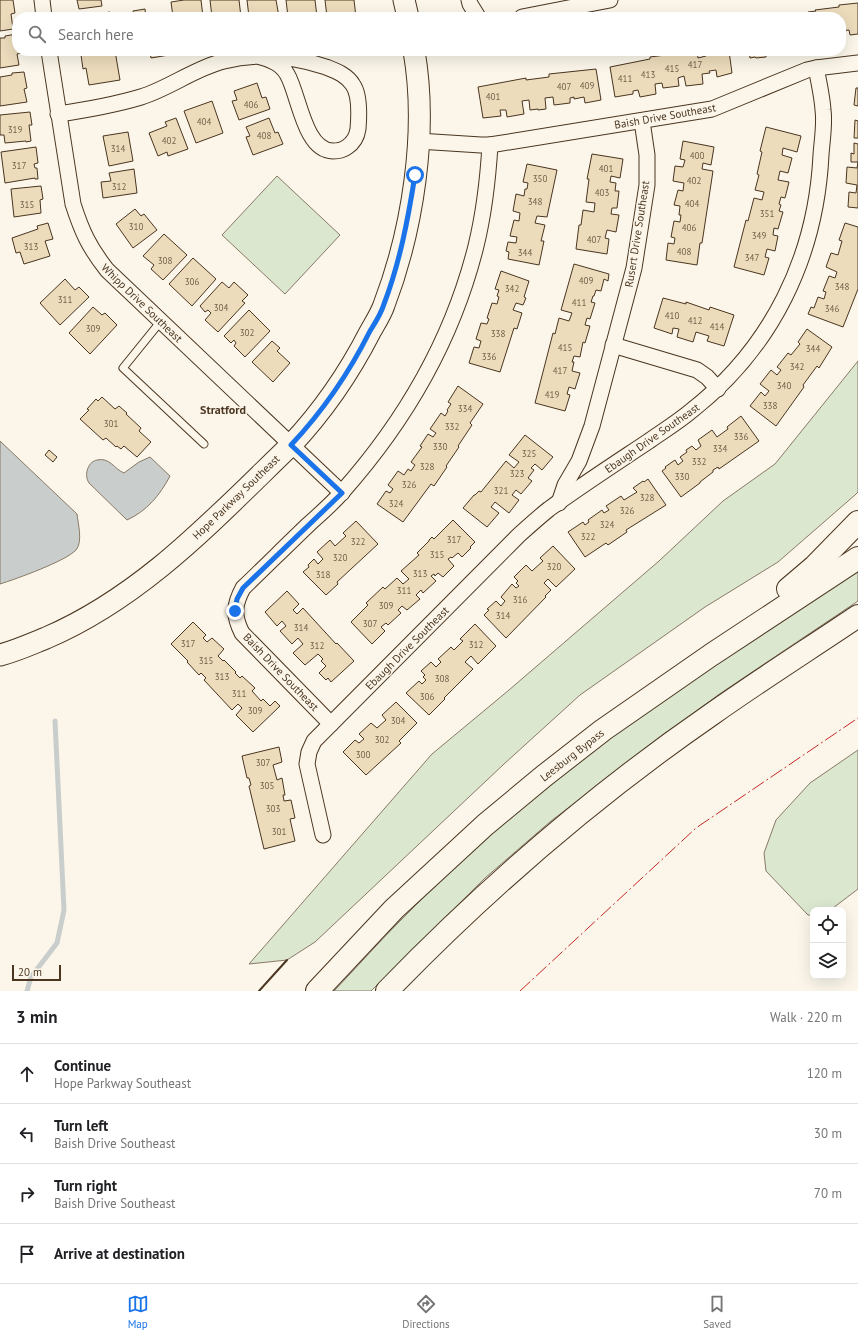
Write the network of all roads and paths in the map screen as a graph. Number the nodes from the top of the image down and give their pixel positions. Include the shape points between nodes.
1 (42, 0) edge
2 (404, 0) edge
3 (470, 0) edge
4 (610, 0) edge
5 (595, 2) edge
6 (43, 12) edge
7 (407, 12) edge
8 (475, 12) edge
9 (546, 12) edge
10 (50, 56) edge
11 (257, 56) junction
12 (414, 56) edge
13 (858, 63) edge
14 (816, 68) junction
15 (58, 114) junction
16 (642, 121) junction
17 (418, 141) junction
18 (490, 145) junction
19 (161, 321) junction
20 (613, 345) junction
21 (718, 388) junction
22 (204, 444) dead end
23 (291, 445) junction
24 (342, 493) junction
25 (559, 503) junction
26 (858, 522) edge
27 (858, 558) edge
28 (858, 616) edge
29 (0, 655) edge
30 (711, 655) junction
31 (331, 724) junction
32 (323, 835) dead end
33 (317, 991) edge
34 (387, 991) edge

1 - 6 street
2 - 7 street
3 - 8 street
4 - 5 street
5 - 9 street
10 - 15 street, Whipp Drive Southeast
11 - 11 street via 308,61 345,76 358,96 358,131 354,140 347,147 338,150 329,151 319,146 311,138 287,74 272,60
11 - 15 street via 225,60 201,68 143,96 113,105
12 - 17 street, Hope Parkway Southeast
13 - 14 street, Baish Drive Southeast
14 - 16 street, Baish Drive Southeast via 712,109
14 - 21 street, Ebaugh Drive Southeast via 824,111 818,192 811,230 782,305 762,337
15 - 19 street, Whipp Drive Southeast via 73,204 80,228 107,270
16 - 18 street, Baish Drive Southeast
16 - 20 street, Rusert Drive Southeast via 647,156 644,208 634,268
17 - 18 street, Baish Drive Southeast
17 - 23 street, Hope Parkway Southeast via 409,212 399,258 384,306 333,394
18 - 24 street, Baish Drive Southeast via 484,206 476,247 461,296 444,338 426,376 401,416 374,455
19 - 22 lane via 123,368
19 - 23 street, Whipp Drive Southeast
20 - 21 street via 697,370
20 - 25 street, Rusert Drive Southeast via 592,426 580,460 565,485
21 - 25 street, Ebaugh Drive Southeast via 691,412
23 - 24 street
23 - 29 street, Hope Parkway Southeast via 184,547 135,586 88,618 34,643
24 - 31 street, Baish Drive Southeast via 243,588 237,599 235,611 242,633
25 - 31 street, Ebaugh Drive Southeast via 519,535
26 - 30 highway via 815,566
27 - 30 highway, Leesburg Bypass
28 - 34 highway via 711,714 576,817 484,898
30 - 33 highway, Leesburg Bypass via 603,730 503,810 434,870
31 - 32 street via 314,741 307,764

